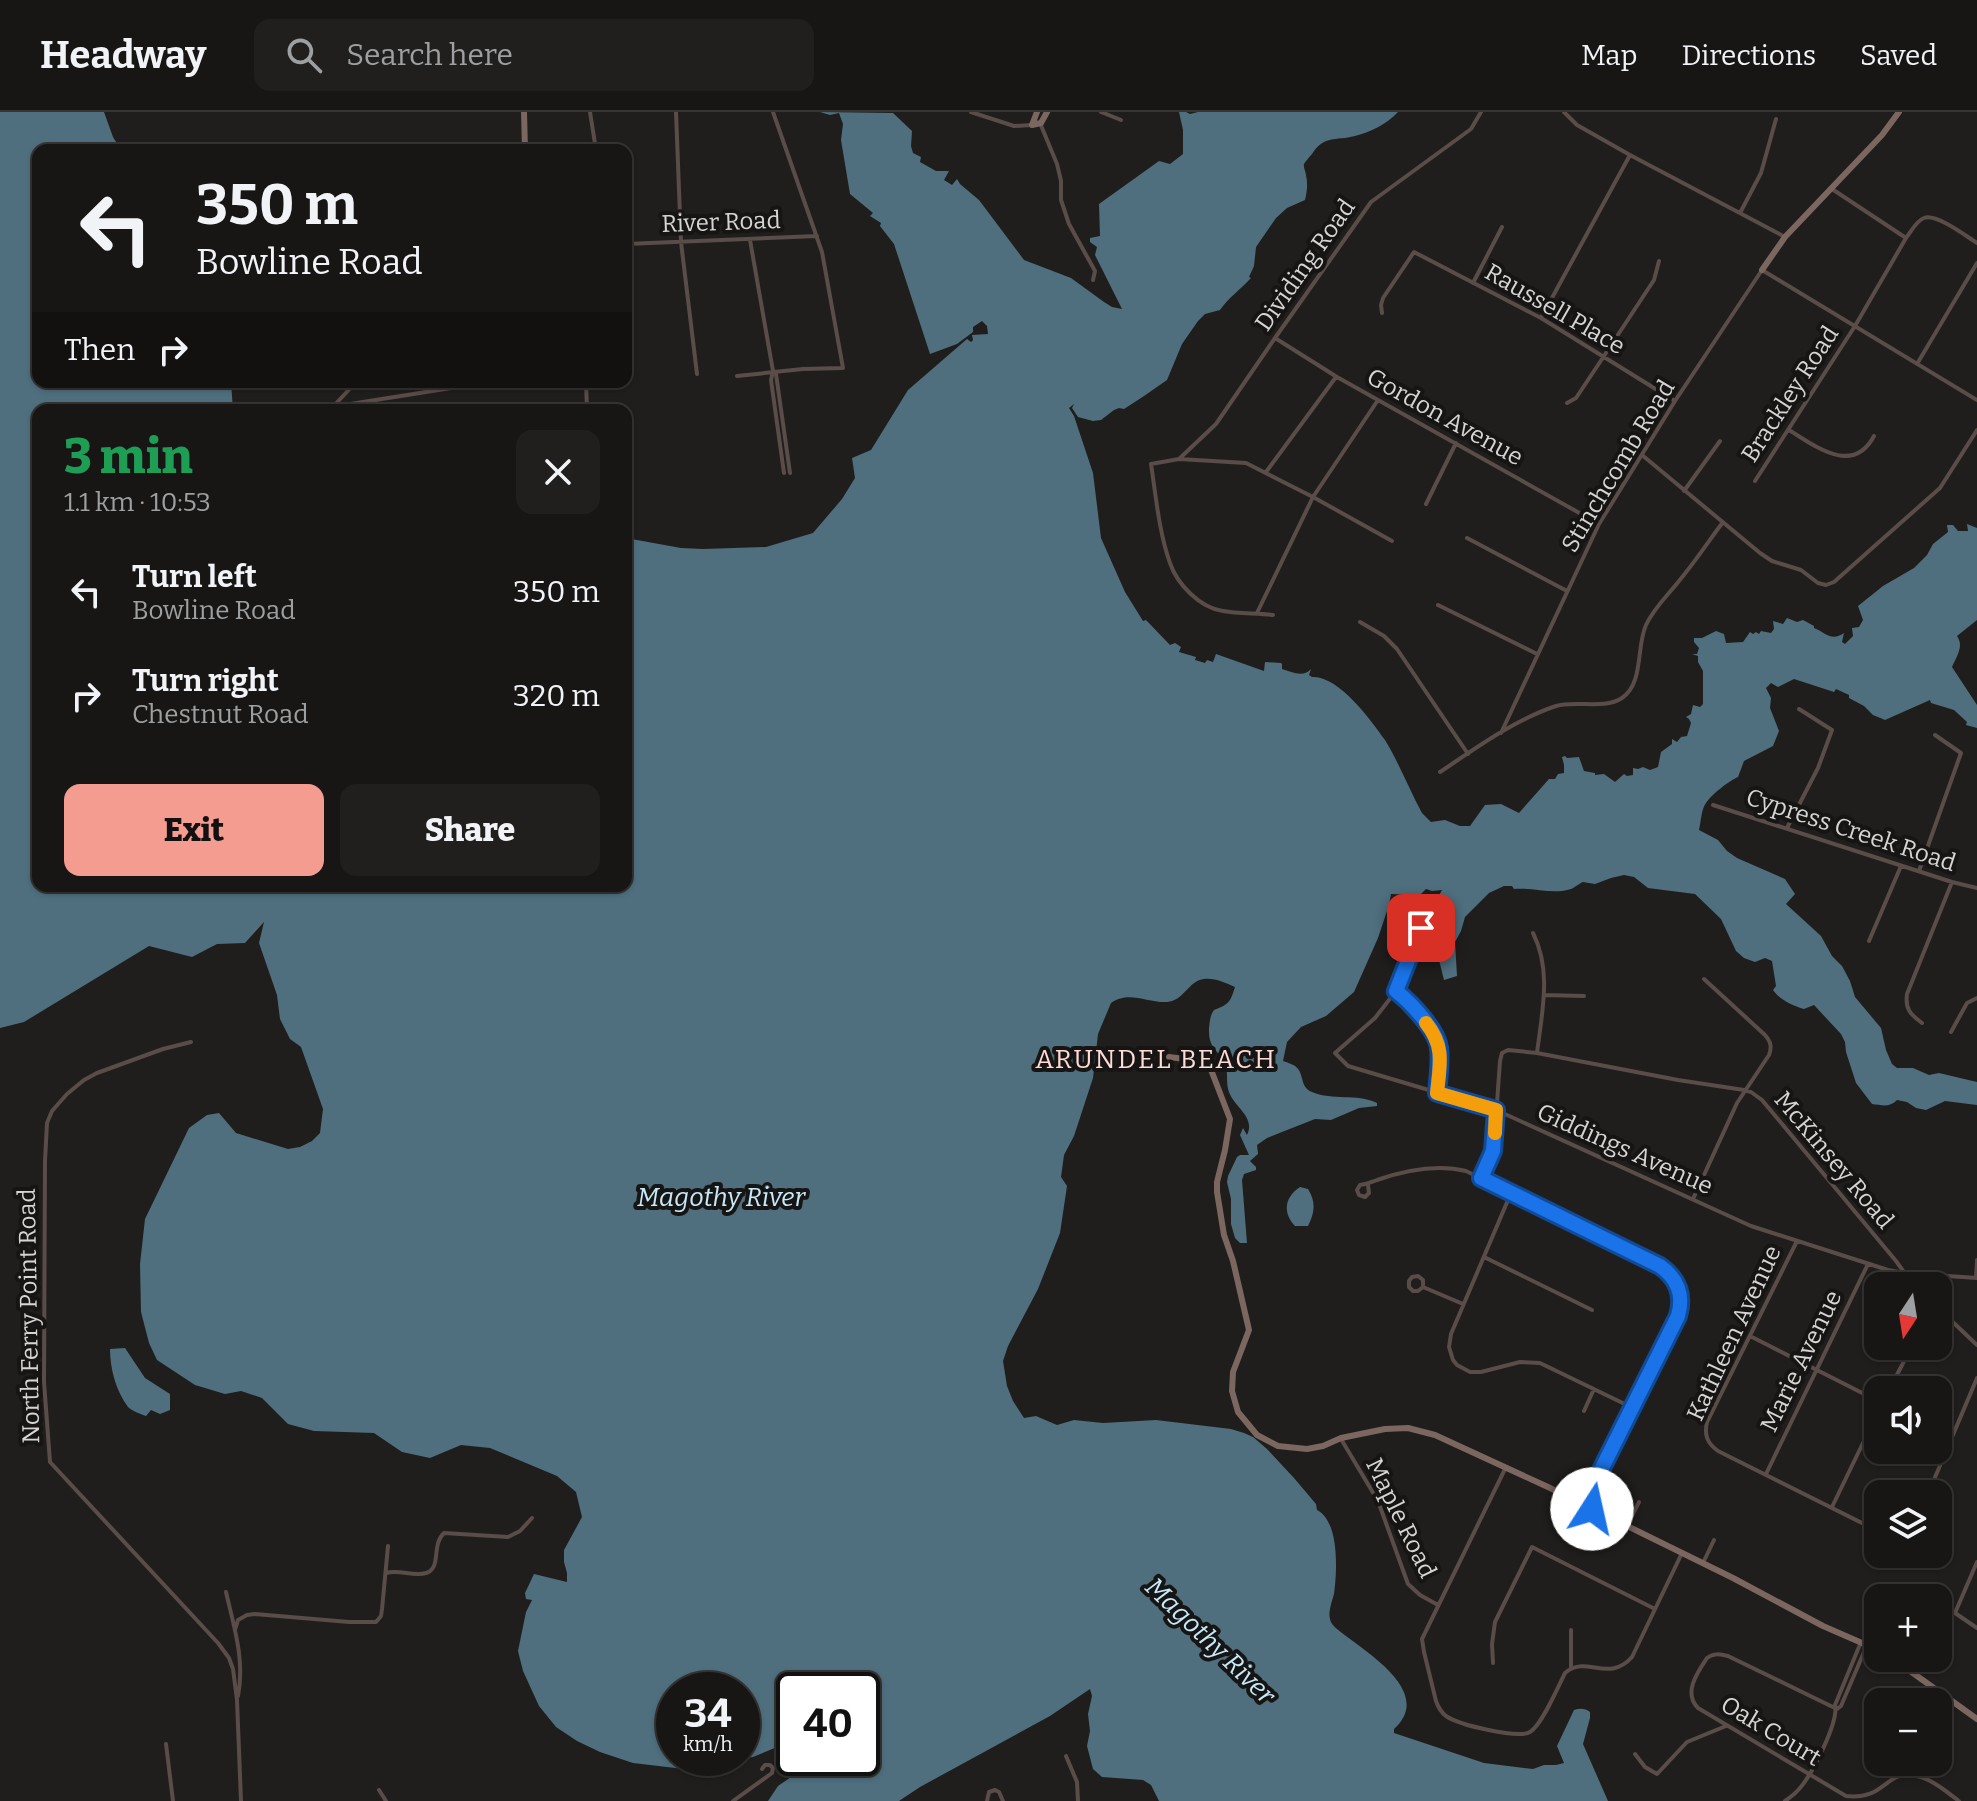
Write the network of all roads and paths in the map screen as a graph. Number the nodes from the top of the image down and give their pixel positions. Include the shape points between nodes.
1 (524, 112) edge
2 (590, 112) edge
3 (676, 112) edge
4 (773, 112) edge
5 (971, 112) edge
6 (1037, 112) edge
7 (1047, 112) edge
8 (1101, 112) edge
9 (1481, 112) edge
10 (1564, 112) edge
11 (1899, 112) edge
12 (1776, 119) dead end
13 (1121, 120) dead end
14 (1036, 124) junction
15 (525, 144) edge
16 (595, 144) edge
17 (1630, 155) junction
18 (1832, 189) junction
19 (1740, 213) junction
20 (1502, 227) dead end
21 (817, 236) junction
22 (1785, 237) junction
23 (1906, 238) junction
24 (750, 240) junction
25 (681, 242) junction
26 (1977, 243) edge
27 (632, 244) edge
28 (1659, 261) dead end
29 (1977, 263) edge
30 (1762, 270) junction
31 (1093, 280) dead end
32 (1473, 283) junction
33 (1382, 313) dead end
34 (1541, 318) junction
35 (1855, 326) junction
36 (1275, 338) junction
37 (1604, 356) junction
38 (1917, 364) junction
39 (773, 371) junction
40 (697, 374) dead end
41 (737, 376) dead end
42 (1337, 377) junction
43 (350, 388) edge
44 (451, 388) edge
45 (1378, 400) junction
46 (1977, 400) edge
47 (1675, 401) junction
48 (1567, 403) dead end
49 (336, 404) edge
50 (350, 404) edge
51 (1789, 430) junction
52 (1977, 430) edge
53 (1874, 436) dead end
54 (1720, 441) dead end
55 (1456, 443) junction
56 (1642, 455) junction
57 (1179, 459) junction
58 (1266, 472) junction
59 (787, 473) dead end
60 (1755, 481) dead end
61 (1684, 491) junction
62 (1313, 497) junction
63 (1426, 504) dead end
64 (1723, 522) junction
65 (1599, 524) junction
66 (1467, 538) dead end
67 (1392, 541) dead end
68 (1567, 591) junction
69 (1438, 605) dead end
70 (1257, 613) junction
71 (1273, 615) dead end
72 (1360, 622) dead end
73 (1537, 654) junction
74 (1799, 709) dead end
75 (1501, 733) junction
76 (1935, 735) dead end
77 (1468, 754) junction
78 (1440, 772) dead end
79 (1713, 805) dead end
80 (1787, 828) junction
81 (1901, 866) junction
82 (1919, 871) junction
83 (1952, 882) junction
84 (1977, 888) edge
85 (1421, 928) dead end
86 (1533, 933) dead end
87 (1869, 941) dead end
88 (1704, 979) dead end
89 (1396, 991) junction
90 (1544, 995) junction
91 (1584, 996) dead end
92 (1977, 998) edge
93 (1922, 1023) dead end
94 (1951, 1032) dead end
95 (191, 1042) dead end
96 (1537, 1053) junction
97 (1169, 1057) dead end
98 (1744, 1090) junction
99 (1437, 1093) junction
100 (1496, 1110) junction
101 (1481, 1178) junction
102 (1368, 1185) dead end
103 (1511, 1193) junction
104 (1693, 1199) junction
105 (1797, 1241) junction
106 (1484, 1257) junction
107 (1977, 1260) edge
108 (1868, 1264) junction
109 (1900, 1272) edge
110 (1903, 1272) edge
111 (1952, 1276) edge
112 (1976, 1278) edge
113 (1423, 1287) dead end
114 (1463, 1304) junction
115 (1592, 1310) dead end
116 (1952, 1321) edge
117 (1750, 1336) junction
118 (1977, 1345) edge
119 (1817, 1370) junction
120 (1977, 1378) edge
121 (1594, 1389) junction
122 (1975, 1390) edge
123 (1864, 1394) edge
124 (1633, 1408) junction
125 (1584, 1411) dead end
126 (1952, 1437) edge
127 (1341, 1438) junction
128 (1864, 1441) edge
129 (1506, 1467) junction
130 (1765, 1474) junction
131 (1639, 1502) dead end
132 (1584, 1504) junction
133 (1832, 1507) junction
134 (532, 1518) dead end
135 (1864, 1524) edge
136 (1627, 1526) junction
137 (1714, 1540) dead end
138 (388, 1546) dead end
139 (1682, 1553) junction
140 (1977, 1562) edge
141 (1703, 1563) junction
142 (386, 1573) junction
143 (226, 1592) dead end
144 (1438, 1605) junction
145 (1655, 1609) junction
146 (1952, 1612) edge
147 (1955, 1613) junction
148 (1977, 1628) edge
149 (235, 1630) junction
150 (1571, 1630) dead end
151 (1864, 1644) joint
152 (1493, 1663) dead end
153 (1571, 1668) junction
154 (1912, 1672) edge
155 (237, 1700) junction
156 (1837, 1709) junction
157 (1977, 1719) edge
158 (1726, 1726) junction
159 (166, 1744) dead end
160 (1635, 1754) dead end
161 (1066, 1756) dead end
162 (762, 1769) dead end
163 (1809, 1775) junction
164 (1905, 1776) joint
165 (379, 1790) dead end
166 (173, 1801) edge
167 (241, 1801) edge
168 (386, 1801) edge
169 (733, 1801) edge
170 (987, 1801) edge
171 (1003, 1801) edge
172 (1078, 1801) edge
173 (1785, 1801) edge
174 (1959, 1801) edge

1 - 15 street
2 - 16 street
3 - 25 street
4 - 21 street
5 - 14 street via 1014,126
6 - 14 street
7 - 14 street
8 - 13 street
9 - 36 street, Dividing Road via 1471,129 1371,202
10 - 17 street
11 - 18 street
12 - 19 street via 1761,173
14 - 31 street via 1057,166 1061,200 1095,271
17 - 19 street
17 - 34 street
18 - 22 street
18 - 23 street
19 - 22 street
20 - 32 street
21 - 24 street, River Road
21 - 39 street via 843,368
22 - 30 street
23 - 26 street via 1919,221 1930,217
23 - 35 street
24 - 25 street, River Road
24 - 39 street
25 - 27 street, River Road
25 - 40 street
28 - 37 street via 1654,280
29 - 38 street
30 - 35 street
30 - 47 street, Stinchcomb Road
32 - 33 street, Raussell Place via 1414,252 1383,298
32 - 34 street, Raussell Place
34 - 37 street, Raussell Place
35 - 38 street
35 - 51 street, Brackley Road
36 - 42 street, Gordon Avenue
36 - 57 street, Dividing Road via 1216,424
37 - 47 street, Raussell Place
37 - 48 street
38 - 46 street
39 - 41 street
39 - 59 street
42 - 45 street, Gordon Avenue
42 - 58 street
43 - 49 street
44 - 50 street
45 - 55 street, Gordon Avenue
45 - 62 street
47 - 56 street, Stinchcomb Road
51 - 53 street via 1839,456 1862,452
51 - 60 street, Brackley Road
52 - 64 street via 1940,488 1826,585 1772,561
54 - 61 street
55 - 63 street
55 - 65 street, Gordon Avenue
56 - 61 street
56 - 65 street, Stinchcomb Road
57 - 58 street via 1246,463
57 - 70 street via 1151,464 1170,566 1201,603 1221,611
58 - 62 street
61 - 64 street
62 - 67 street
62 - 70 street
64 - 75 street via 1646,625 1628,693 1607,703 1561,704
65 - 68 street, Stinchcomb Road
66 - 68 street
68 - 73 street, Stinchcomb Road
69 - 73 street
70 - 71 street
72 - 77 street via 1397,649
73 - 75 street, Stinchcomb Road
74 - 80 street via 1832,730
75 - 77 street
76 - 82 street via 1961,753
77 - 78 street
79 - 80 street, Cypress Creek Road
80 - 81 street, Cypress Creek Road
81 - 82 street, Cypress Creek Road
81 - 87 street
82 - 83 street, Cypress Creek Road
83 - 84 street, Cypress Creek Road
83 - 93 street via 1907,994 1906,1005
85 - 89 street
86 - 90 street via 1542,954
88 - 98 street via 1771,1043 1769,1055
89 - 99 street via 1438,1040
89 - 99 street, Giddings Avenue via 1335,1053 1352,1068
90 - 91 street
90 - 96 street
92 - 94 street via 1967,1003
95 - 155 street, North Ferry Point Road via 96,1073 52,1111 44,1189 44,1382 50,1462 218,1643 233,1669
96 - 98 street, McKinsey Road
96 - 100 street, McKinsey Road via 1512,1049 1500,1057
97 - 127 street via 1208,1062 1230,1119 1217,1182 1224,1235 1249,1330 1233,1372 1233,1401 1257,1435 1278,1446 1314,1448
98 - 104 street
98 - 110 street, McKinsey Road via 1762,1100
99 - 100 street, Giddings Avenue
100 - 101 street via 1493,1151
100 - 104 street, Giddings Avenue
101 - 102 street via 1434,1167
101 - 103 street
103 - 106 street
103 - 124 street via 1660,1266 1676,1282 1678,1316
104 - 105 street, Giddings Avenue
105 - 108 street, Giddings Avenue
105 - 117 street, Kathleen Avenue
106 - 114 street
106 - 115 street
107 - 112 street
108 - 109 street, Giddings Avenue
108 - 119 street, Marie Avenue
111 - 112 street
113 - 114 street
114 - 121 street via 1449,1347 1453,1360 1464,1369 1479,1372 1538,1363
116 - 118 street
117 - 119 street
117 - 130 street, Kathleen Avenue via 1705,1434 1718,1451
119 - 123 street
119 - 130 street, Marie Avenue
120 - 122 street
121 - 124 street
121 - 125 street
122 - 126 street
124 - 132 street
127 - 129 street via 1408,1428 1447,1439
127 - 144 street, Maple Road via 1378,1501 1408,1584
128 - 133 street
129 - 132 street
129 - 144 street
130 - 133 street
131 - 136 street
132 - 136 street
133 - 135 street
134 - 142 street via 508,1537 444,1533 436,1544 434,1567 427,1573
136 - 139 street
137 - 141 street
138 - 142 street
139 - 141 street
139 - 145 street
140 - 147 street
141 - 151 street
142 - 149 street via 376,1622 255,1614 238,1620
143 - 149 street
144 - 153 street via 1422,1640 1438,1708 1448,1717 1529,1733
145 - 152 street via 1532,1547 1495,1622
145 - 153 street via 1625,1665 1611,1670
146 - 147 street
147 - 148 street
149 - 155 street via 241,1656
150 - 153 street
151 - 156 street
154 - 157 street
155 - 167 street, North Ferry Point Road
156 - 158 street, Oak Court via 1714,1654 1704,1662 1690,1697
156 - 163 street
158 - 160 street via 1687,1742 1657,1774
158 - 163 street, Oak Court
159 - 166 street
161 - 172 street
162 - 169 street via 773,1768
163 - 164 street, Oak Court via 1846,1796 1866,1799
163 - 173 street
164 - 174 street via 1924,1777
165 - 168 street
170 - 171 street via 995,1790

